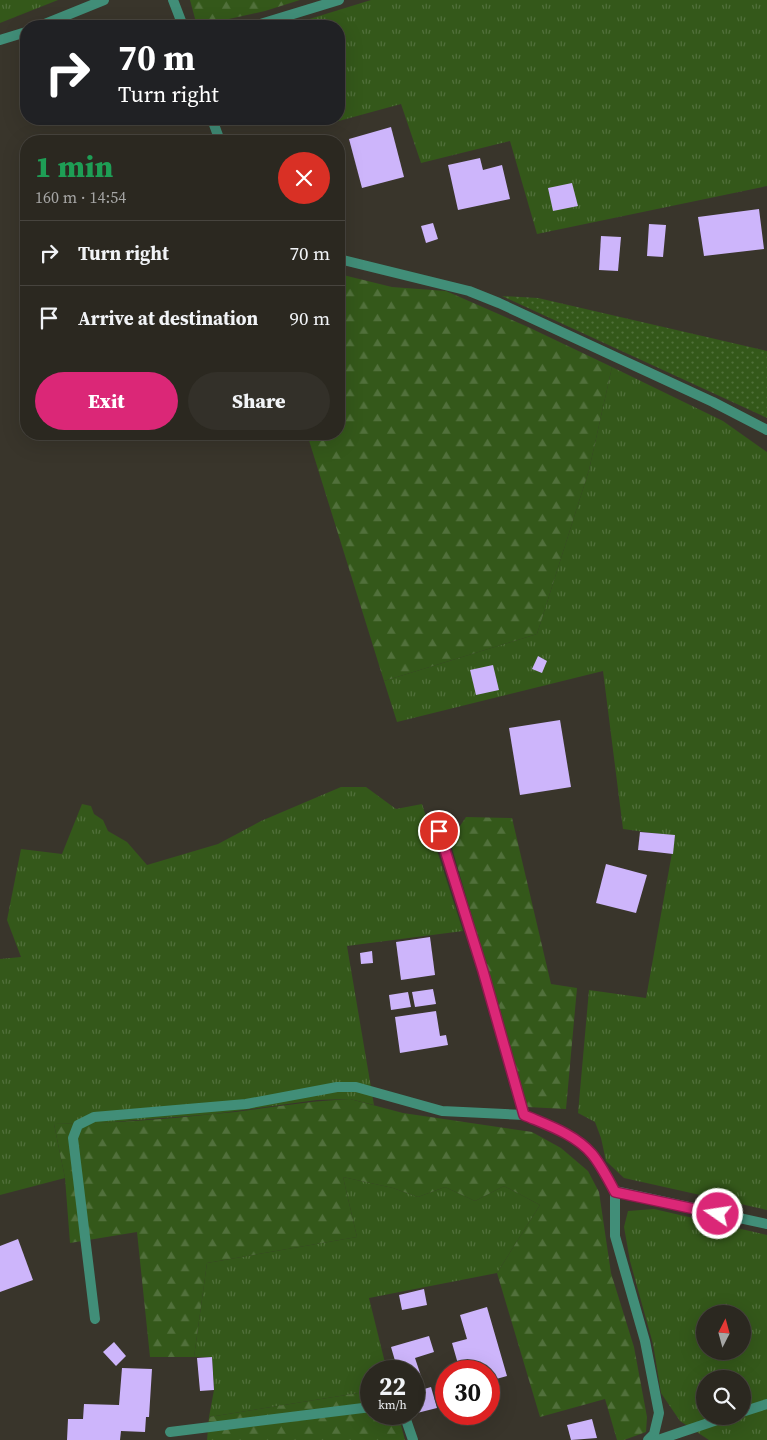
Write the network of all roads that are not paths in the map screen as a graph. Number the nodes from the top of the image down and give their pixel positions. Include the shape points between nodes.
1 (104, 0) edge
2 (173, 0) edge
3 (339, 0) edge
4 (55, 20) edge
5 (181, 20) edge
6 (274, 20) edge
7 (20, 34) edge
8 (0, 40) edge
9 (345, 260) edge
10 (767, 430) edge
11 (439, 831) dead end
12 (524, 1115) junction
13 (615, 1192) junction
14 (767, 1224) edge
15 (95, 1319) dead end
16 (767, 1404) edge
17 (360, 1407) edge
18 (751, 1409) edge
19 (408, 1425) edge
20 (702, 1425) edge
21 (170, 1432) dead end
22 (413, 1440) edge
23 (648, 1440) edge
24 (658, 1440) edge

1 - 4 street
2 - 5 street
3 - 6 street
7 - 8 street
9 - 10 street via 435,282 499,302
11 - 12 street
12 - 13 street via 581,1143 593,1155
12 - 15 street via 442,1111 376,1092 337,1087 246,1104 94,1117 78,1125 73,1138
13 - 14 street
13 - 23 street via 615,1236 645,1341 659,1413 654,1434
16 - 18 street
17 - 21 street
19 - 22 street
20 - 24 street

